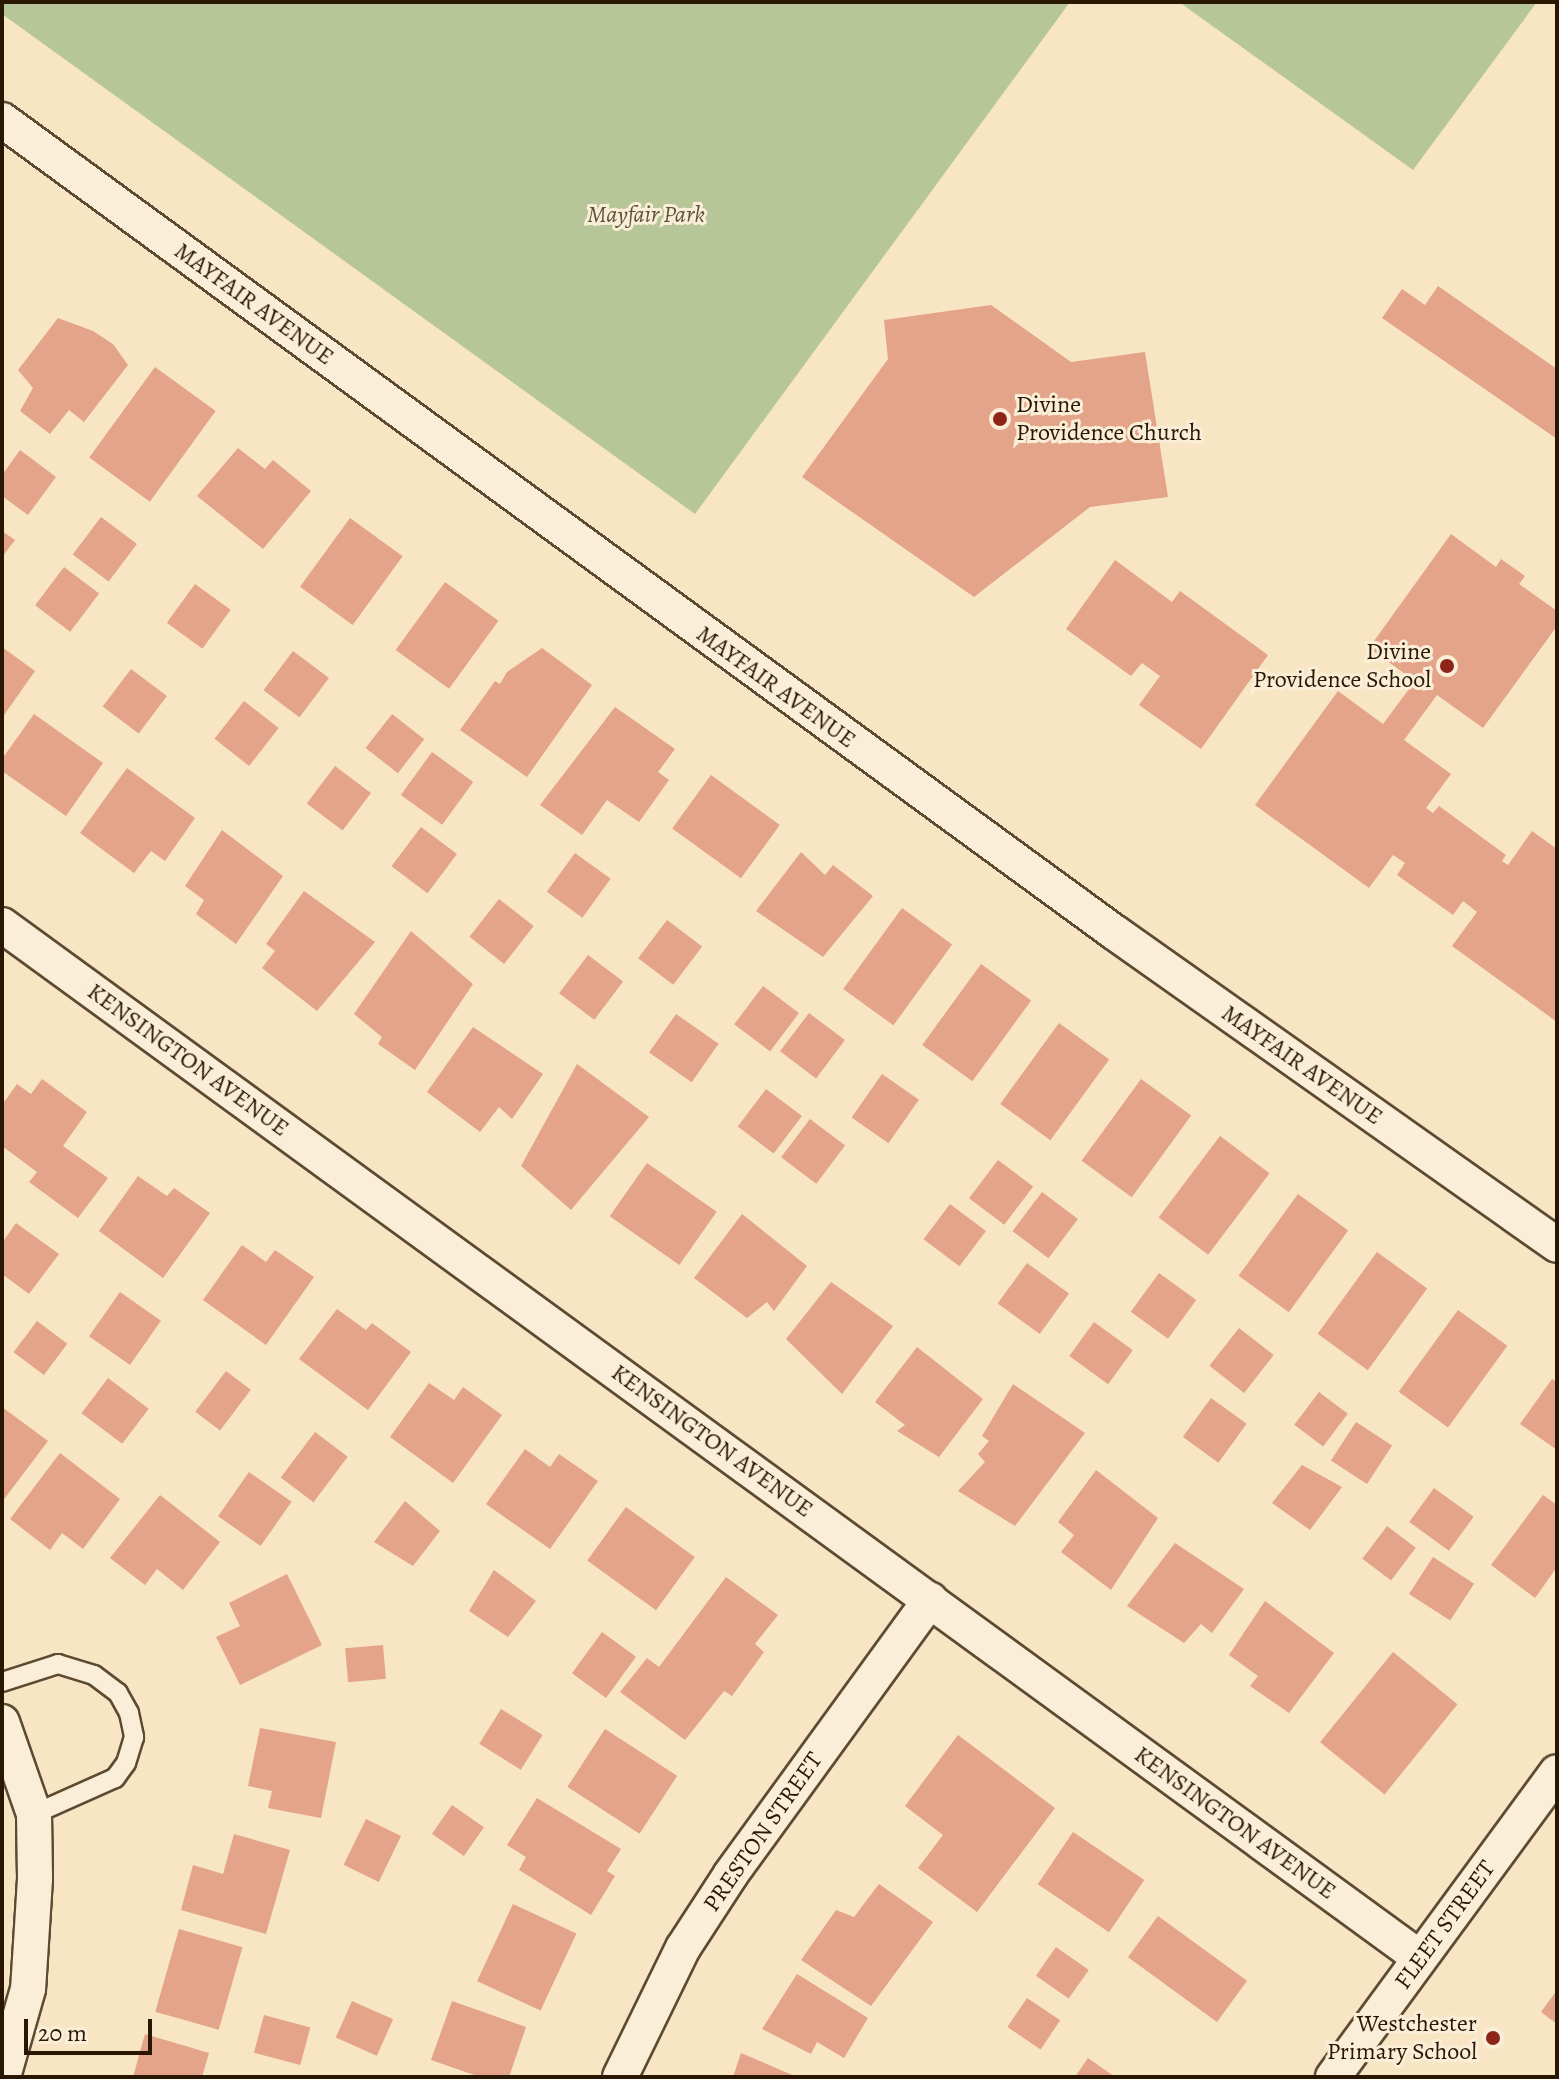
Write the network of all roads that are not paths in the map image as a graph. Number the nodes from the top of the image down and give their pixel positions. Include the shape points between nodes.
1 (2, 120) edge
2 (2, 925) edge
3 (1557, 1245) edge
4 (930, 1600) junction
5 (2, 1682) edge
6 (2, 1722) edge
7 (1557, 1772) edge
8 (34, 1814) junction
9 (1420, 1958) junction
10 (3, 2077) edge
11 (620, 2077) edge
12 (1333, 2077) edge

1 - 3 street, MAYFAIR AVENUE via 1063,895
2 - 4 street, KENSINGTON AVENUE
4 - 9 street, KENSINGTON AVENUE
4 - 11 street, PRESTON STREET via 691,1936 642,2024
5 - 8 lane via 58,1664 94,1675 118,1693 129,1713 134,1737 115,1778
6 - 8 street
7 - 9 street, FLEET STREET
8 - 10 street via 28,1989
9 - 12 street, FLEET STREET

